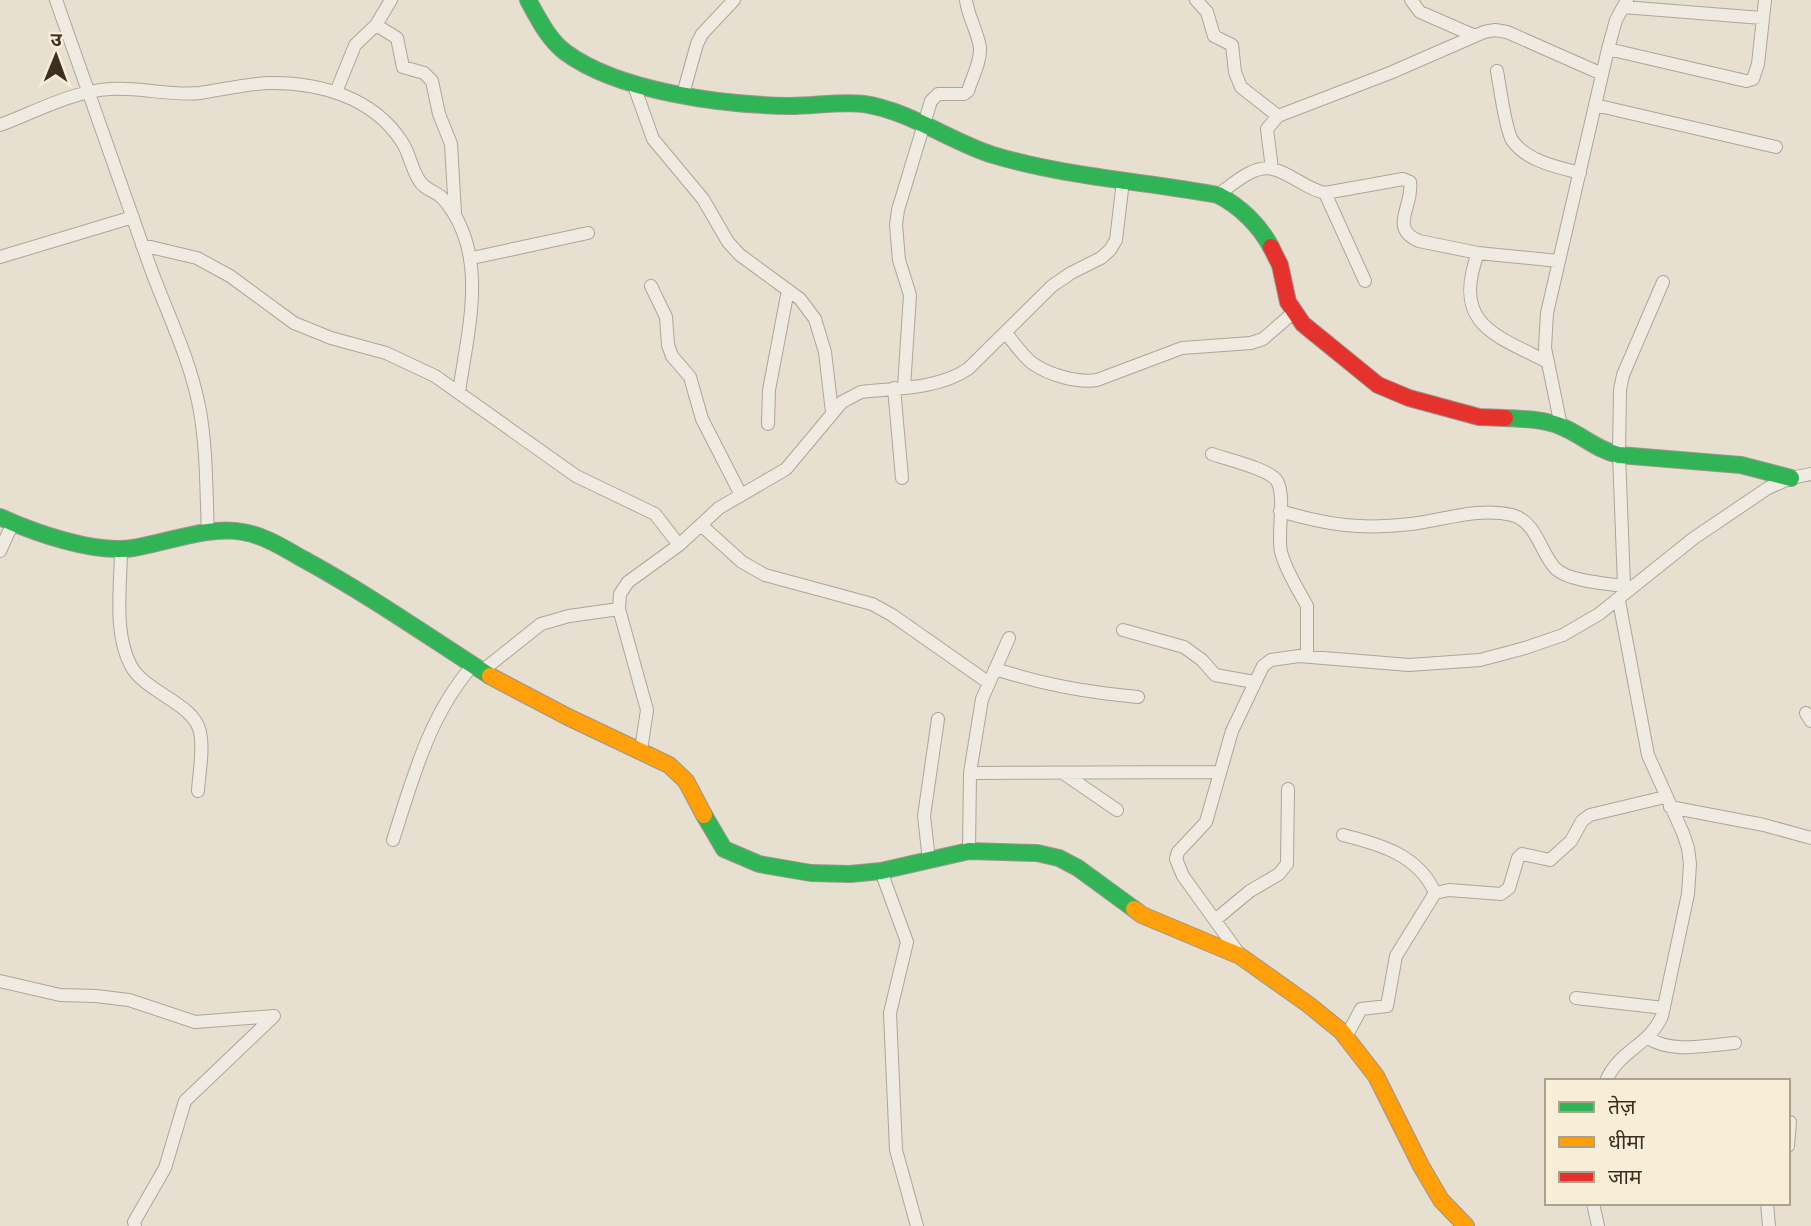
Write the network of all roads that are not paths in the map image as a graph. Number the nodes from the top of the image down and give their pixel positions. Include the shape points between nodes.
1 (56, 0) edge
2 (391, 0) edge
3 (528, 0) edge
4 (734, 0) edge
5 (966, 0) edge
6 (1196, 0) edge
7 (1411, 0) edge
8 (1765, 0) edge
9 (1625, 4) edge
10 (1762, 18) junction
11 (376, 24) junction
12 (1475, 36) junction
13 (1608, 49) junction
14 (1497, 71) dead end
15 (1602, 74) junction
16 (633, 83) junction
17 (89, 91) junction
18 (336, 92) junction
19 (683, 94) junction
20 (1595, 105) junction
21 (1278, 116) junction
22 (924, 124) junction
23 (0, 125) edge
24 (1776, 147) dead end
25 (1272, 169) junction
26 (1580, 173) junction
27 (1123, 181) junction
28 (1325, 193) junction
29 (1218, 195) junction
30 (456, 216) junction
31 (133, 217) junction
32 (588, 233) dead end
33 (142, 245) junction
34 (1478, 253) junction
35 (0, 257) edge
36 (472, 258) junction
37 (1559, 261) junction
38 (1365, 281) dead end
39 (1663, 282) dead end
40 (651, 286) dead end
41 (788, 290) junction
42 (1294, 312) junction
43 (1006, 333) junction
44 (1548, 362) junction
45 (899, 387) junction
46 (459, 392) junction
47 (832, 412) junction
48 (768, 424) dead end
49 (1561, 426) junction
50 (1212, 454) dead end
51 (1619, 455) junction
52 (1811, 474) edge
53 (902, 478) dead end
54 (1791, 478) junction
55 (741, 495) junction
56 (1280, 511) junction
57 (7, 520) edge
58 (701, 525) junction
59 (208, 533) junction
60 (679, 545) junction
61 (121, 548) junction
62 (0, 551) edge
63 (1628, 586) junction
64 (1619, 601) junction
65 (619, 609) junction
66 (1123, 630) dead end
67 (1009, 638) dead end
68 (1307, 656) junction
69 (477, 668) junction
70 (995, 669) junction
71 (1254, 682) junction
72 (989, 683) junction
73 (1138, 697) dead end
74 (938, 719) dead end
75 (641, 750) junction
76 (1063, 772) junction
77 (1219, 772) junction
78 (970, 773) junction
79 (1288, 789) dead end
80 (198, 791) dead end
81 (1668, 802) junction
82 (1117, 810) dead end
83 (1343, 835) dead end
84 (1811, 838) edge
85 (393, 840) dead end
86 (969, 851) junction
87 (929, 860) junction
88 (881, 871) junction
89 (1435, 893) junction
90 (1215, 920) junction
91 (1240, 956) junction
92 (0, 982) edge
93 (1576, 998) dead end
94 (1664, 1007) junction
95 (1346, 1037) junction
96 (1648, 1038) junction
97 (1735, 1043) dead end
98 (1607, 1079) edge
99 (1593, 1205) edge
100 (1767, 1205) edge
101 (135, 1226) edge
102 (917, 1226) edge
103 (1466, 1226) edge
104 (1598, 1226) edge
105 (1769, 1226) edge

1 - 17 street
2 - 11 street
3 - 16 street via 545,32 564,51
4 - 19 street via 702,34
5 - 22 street via 980,47 970,85 959,96 934,96
6 - 21 street via 1207,12 1214,36 1232,45 1241,87
7 - 12 street via 1420,12
8 - 10 street
9 - 10 street
9 - 13 street
10 - 13 street via 1756,72 1746,81
11 - 18 street via 355,45
11 - 30 street via 397,38 403,66 432,81 451,145
12 - 15 street via 1507,32
12 - 21 street
13 - 15 street
14 - 26 street via 1513,141 1538,160
15 - 20 street
16 - 19 street
16 - 41 street via 653,139 703,199 728,242
17 - 18 street via 129,88 199,93 267,83
17 - 23 street
17 - 31 street
18 - 30 street via 364,104 383,119 408,151 421,184 444,199
19 - 22 street via 764,105 862,104
20 - 24 street
20 - 26 street
21 - 25 street via 1267,129
22 - 27 street via 989,154
22 - 45 street via 896,225 899,260 910,295
25 - 28 street
25 - 29 street via 1251,173
26 - 37 street
27 - 29 street
27 - 43 street via 1116,240 1110,250 1062,278
28 - 34 street via 1403,179 1410,182 1411,190 1403,220 1410,237
28 - 38 street
29 - 42 street via 1264,233 1280,265
30 - 36 street
31 - 33 street
31 - 35 street
32 - 36 street
33 - 46 street via 211,264 294,323 407,361
33 - 59 street via 183,349 199,407
34 - 37 street
34 - 44 street via 1469,284 1475,313 1492,334
36 - 46 street
37 - 44 street via 1547,313
39 - 51 street via 1623,375
40 - 55 street via 666,317 672,356 690,377 702,419
41 - 47 street via 809,309 820,330
41 - 48 street via 769,390
42 - 43 street via 1251,343 1182,348 1087,381 1032,363
42 - 49 street via 1385,388 1479,417
43 - 45 street via 954,378
44 - 49 street
45 - 47 street via 850,396
45 - 53 street
46 - 60 street via 576,476 655,514
47 - 55 street via 786,469
49 - 51 street via 1605,452
50 - 56 street via 1269,474 1277,481
51 - 54 street via 1741,465
51 - 63 street
52 - 54 street
54 - 63 street via 1768,488
55 - 58 street
56 - 63 street via 1319,523 1366,527 1468,514 1509,514 1525,522 1564,575
56 - 68 street via 1282,554 1307,607
57 - 61 street via 70,541
57 - 62 street
58 - 60 street
58 - 72 street via 753,570 872,604
59 - 61 street
59 - 69 street via 241,531 285,547
60 - 65 street via 628,582 620,594
61 - 80 street via 126,656 145,682 197,722 201,738
63 - 64 street
64 - 68 street via 1563,635 1479,660 1409,665
64 - 81 street via 1648,755
65 - 69 street via 541,624
65 - 75 street via 647,710
66 - 71 street via 1184,647 1215,675
67 - 70 street
68 - 71 street via 1270,660
69 - 75 street
69 - 85 street via 452,691 440,710
70 - 72 street
70 - 73 street via 1041,684
71 - 77 street
72 - 78 street via 982,699
74 - 87 street via 925,817
75 - 88 street via 686,781 724,849 759,864 811,873
76 - 77 street
76 - 78 street
76 - 82 street
77 - 90 street via 1206,822 1176,859
78 - 86 street
79 - 90 street via 1287,864
81 - 84 street
81 - 89 street via 1590,815 1550,860 1522,854 1509,888 1501,894
81 - 94 street via 1690,864
83 - 89 street via 1383,845 1402,856 1427,876
86 - 87 street
86 - 91 street via 1059,858 1142,915
87 - 88 street
88 - 102 street via 907,942 890,1013 896,1150
89 - 95 street via 1396,956 1387,1006 1361,1009
90 - 91 street
91 - 95 street
92 - 101 street via 60,995 129,1000 195,1022 274,1016 185,1101 164,1168
93 - 94 street
94 - 96 street
95 - 103 street via 1376,1076 1441,1200
96 - 97 street via 1675,1048
96 - 98 street via 1614,1064
99 - 104 street
100 - 105 street

